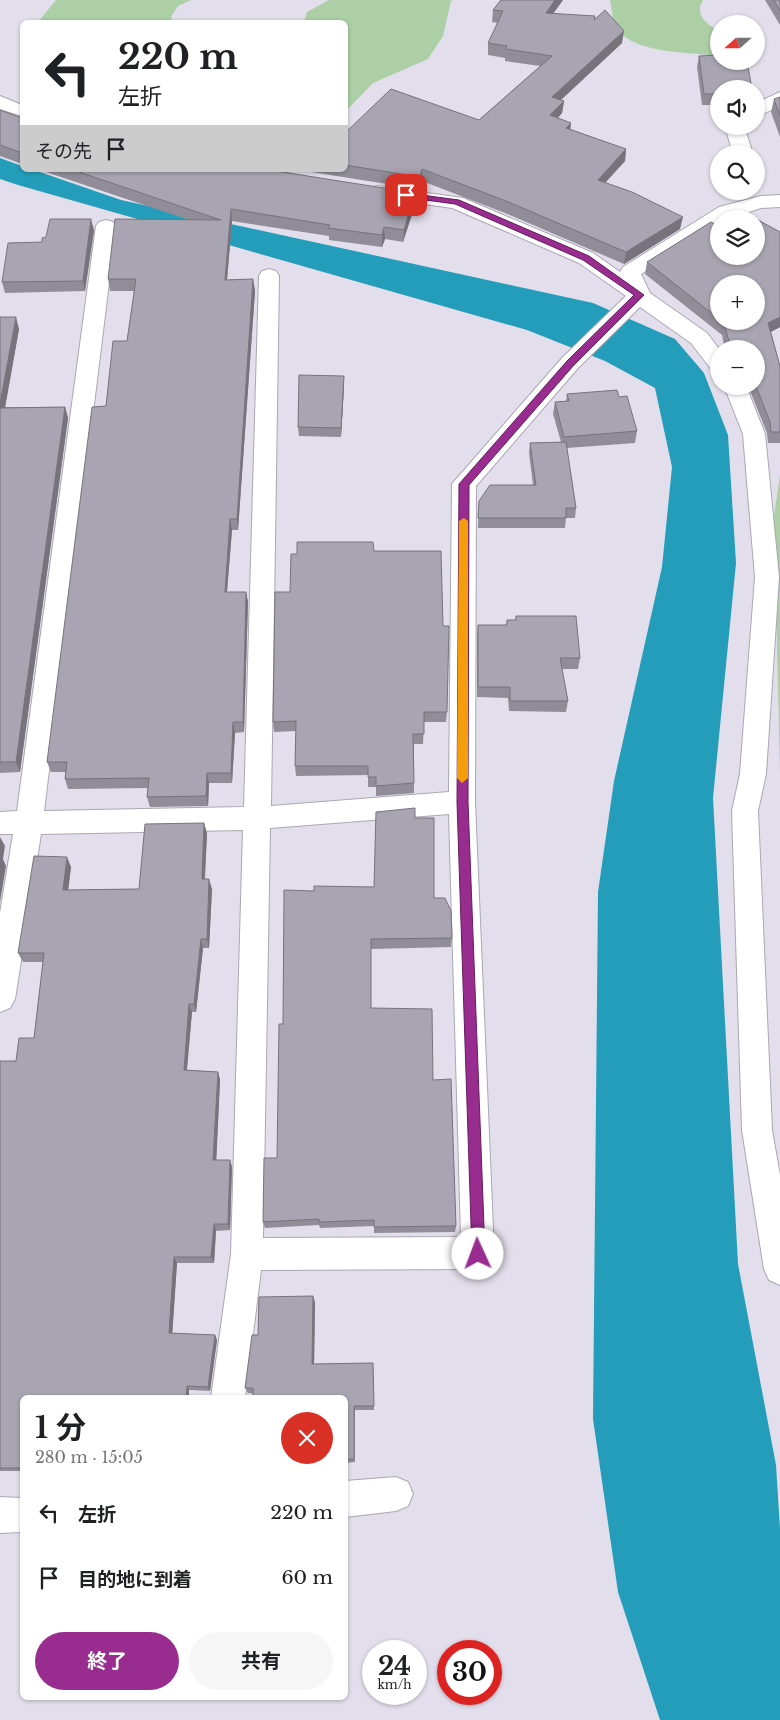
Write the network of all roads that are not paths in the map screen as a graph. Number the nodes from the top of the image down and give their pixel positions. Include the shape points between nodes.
1 (780, 98) edge
2 (0, 102) edge
3 (765, 106) edge
4 (20, 110) edge
5 (363, 189) edge
6 (766, 197) edge
7 (106, 226) dead end
8 (269, 276) dead end
9 (640, 295) junction
10 (710, 352) edge
11 (739, 395) edge
12 (462, 802) junction
13 (256, 818) junction
14 (29, 821) junction
15 (0, 823) edge
16 (0, 999) edge
17 (246, 1254) junction
18 (780, 1269) edge
19 (228, 1395) edge
20 (396, 1494) dead end
21 (348, 1499) edge
22 (20, 1514) edge
23 (0, 1515) edge

1 - 3 street
2 - 4 street
5 - 9 street via 456,202 586,258
6 - 9 street via 726,211 630,272
7 - 14 street
8 - 13 street
9 - 10 street via 699,338
9 - 12 street via 570,363 464,484
11 - 18 street via 754,434 767,577 753,774 745,811 757,1130
12 - 13 street
12 - 17 street via 478,1254
13 - 14 street
13 - 17 street
14 - 15 street
14 - 16 street
17 - 19 street
20 - 21 street
22 - 23 street

